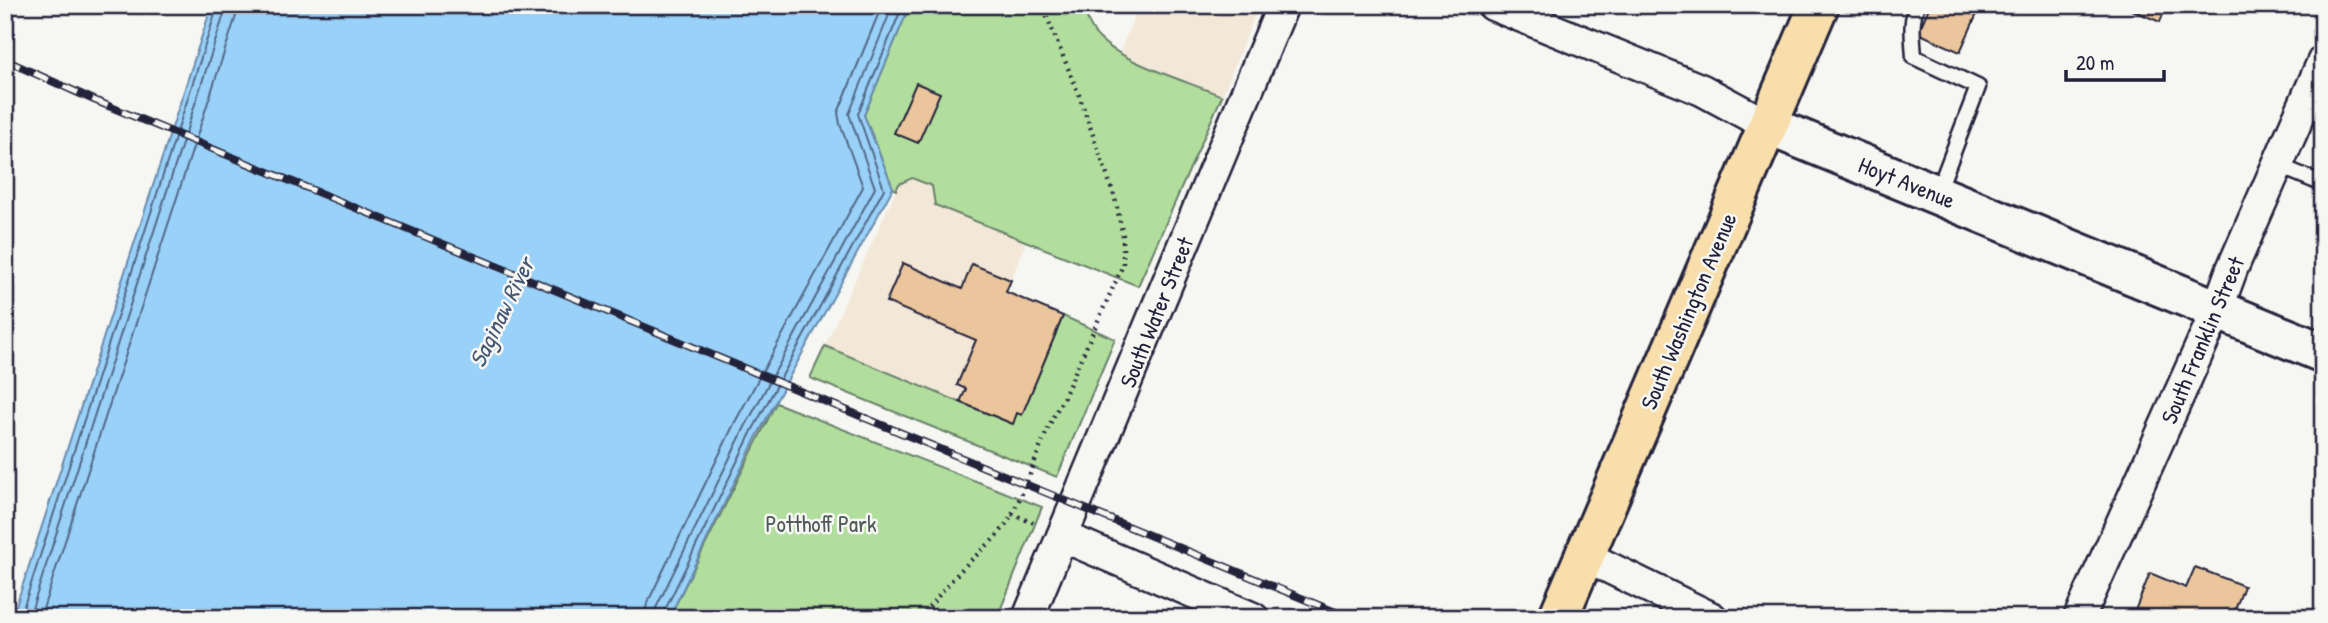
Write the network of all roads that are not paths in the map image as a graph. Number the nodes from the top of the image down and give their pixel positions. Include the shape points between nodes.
1 (1283, 5) edge
2 (1493, 5) edge
3 (1818, 5) edge
4 (1917, 5) edge
5 (2323, 61) edge
6 (1767, 125) junction
7 (2277, 165) junction
8 (2323, 184) edge
9 (1937, 195) junction
10 (2217, 310) junction
11 (2323, 353) edge
12 (1062, 536) junction
13 (1583, 555) junction
14 (1028, 618) edge
15 (1253, 618) edge
16 (1558, 618) edge
17 (1712, 618) edge
18 (2080, 618) edge

1 - 12 street, South Water Street
2 - 6 street, Hoyt Avenue via 1702,90
3 - 6 main road, South Washington Avenue
4 - 9 lane via 1914,57 1978,88
5 - 7 street, South Franklin Street
6 - 9 street, Hoyt Avenue
6 - 13 main road, South Washington Avenue
7 - 8 lane
7 - 10 street, South Franklin Street
9 - 10 street, Hoyt Avenue
10 - 11 street, Hoyt Avenue
10 - 18 street, South Franklin Street
12 - 14 street, South Water Street
12 - 15 street
13 - 16 main road, South Washington Avenue
13 - 17 street

